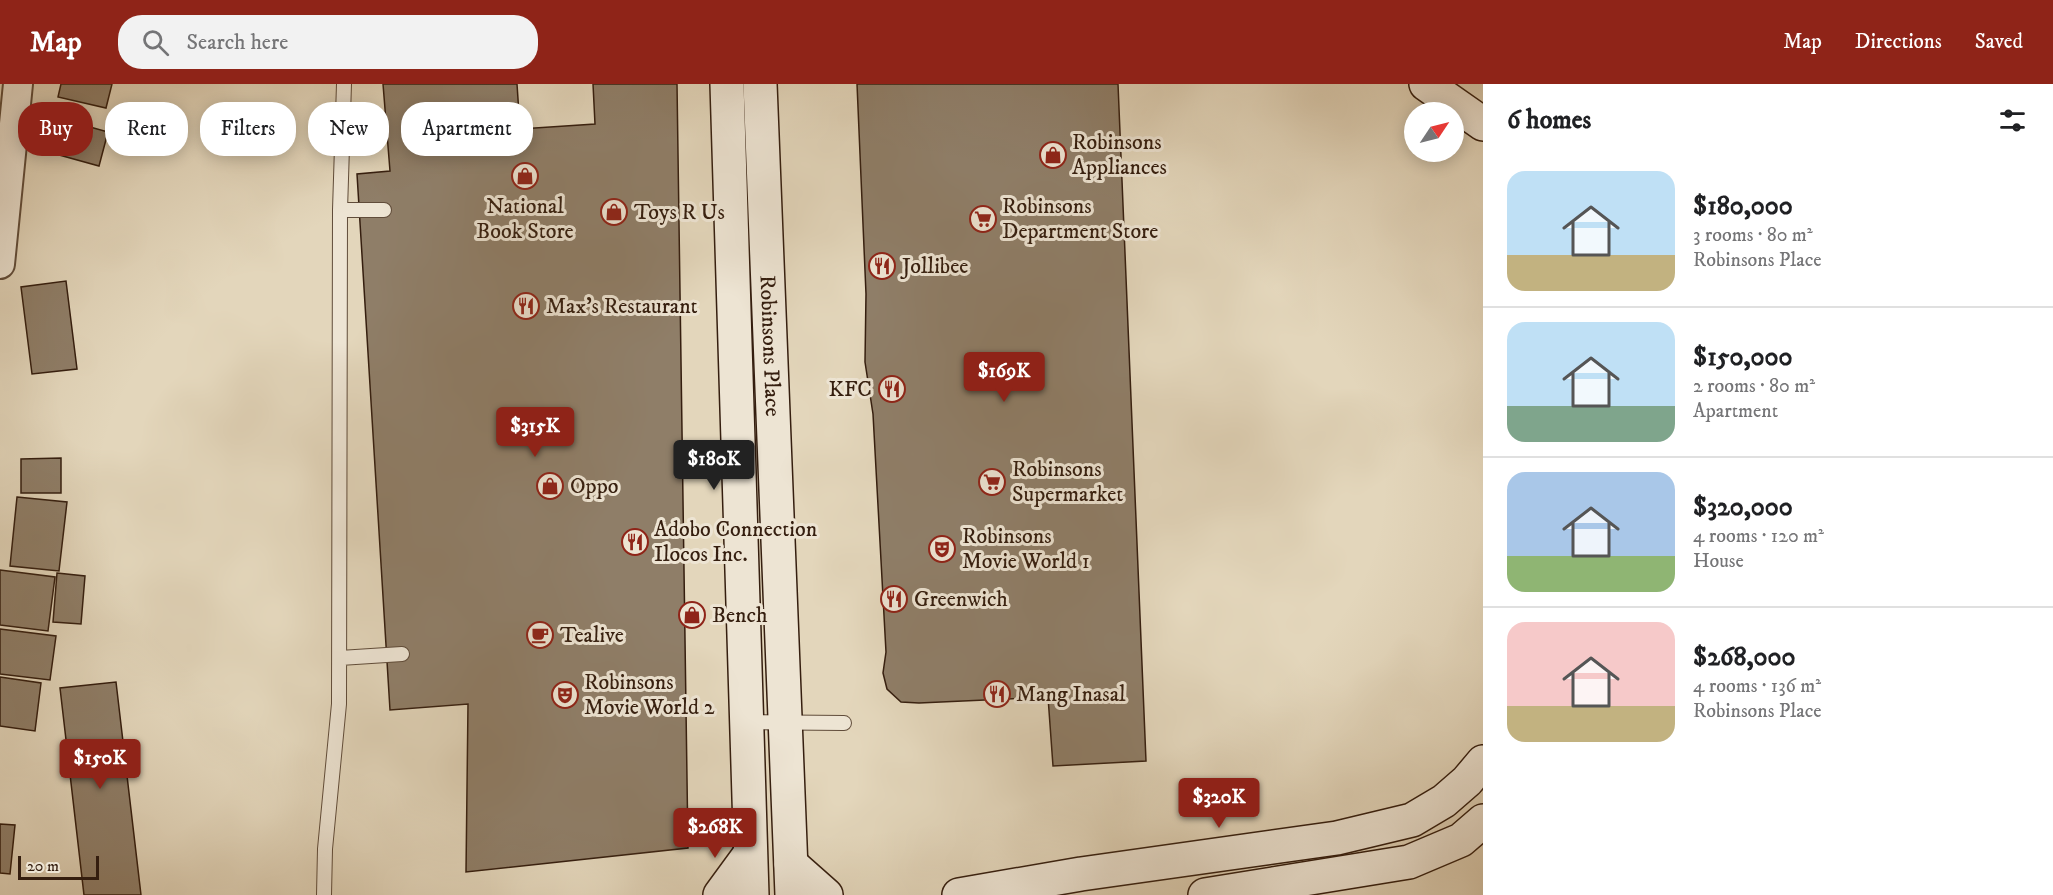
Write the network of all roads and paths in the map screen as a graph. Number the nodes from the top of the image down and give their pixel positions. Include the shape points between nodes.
1 (18, 84) edge
2 (345, 84) edge
3 (727, 84) edge
4 (760, 84) edge
5 (1426, 84) edge
6 (1483, 124) edge
7 (340, 210) junction
8 (384, 210) dead end
9 (0, 264) edge
10 (402, 654) dead end
11 (340, 658) junction
12 (747, 722) junction
13 (785, 723) junction
14 (844, 723) dead end
15 (1483, 762) edge
16 (1483, 822) edge
17 (750, 854) junction
18 (791, 880) edge
19 (1083, 885) edge
20 (324, 895) edge
21 (720, 895) edge
22 (752, 895) edge
23 (826, 895) edge
24 (960, 895) edge
25 (1205, 895) edge

1 - 9 street
2 - 7 lane
3 - 12 street, Robinsons Place
4 - 13 street, Robinsons Place
5 - 6 street
7 - 8 lane
7 - 11 lane
10 - 11 lane
11 - 20 lane
12 - 13 lane
12 - 17 street, Robinsons Place
13 - 14 lane
13 - 18 street, Robinsons Place
15 - 19 street via 1444,801 1412,820 1337,838
16 - 25 street via 1461,840 1409,862
17 - 21 street
17 - 22 street, Robinsons Place
18 - 23 street
19 - 24 street

